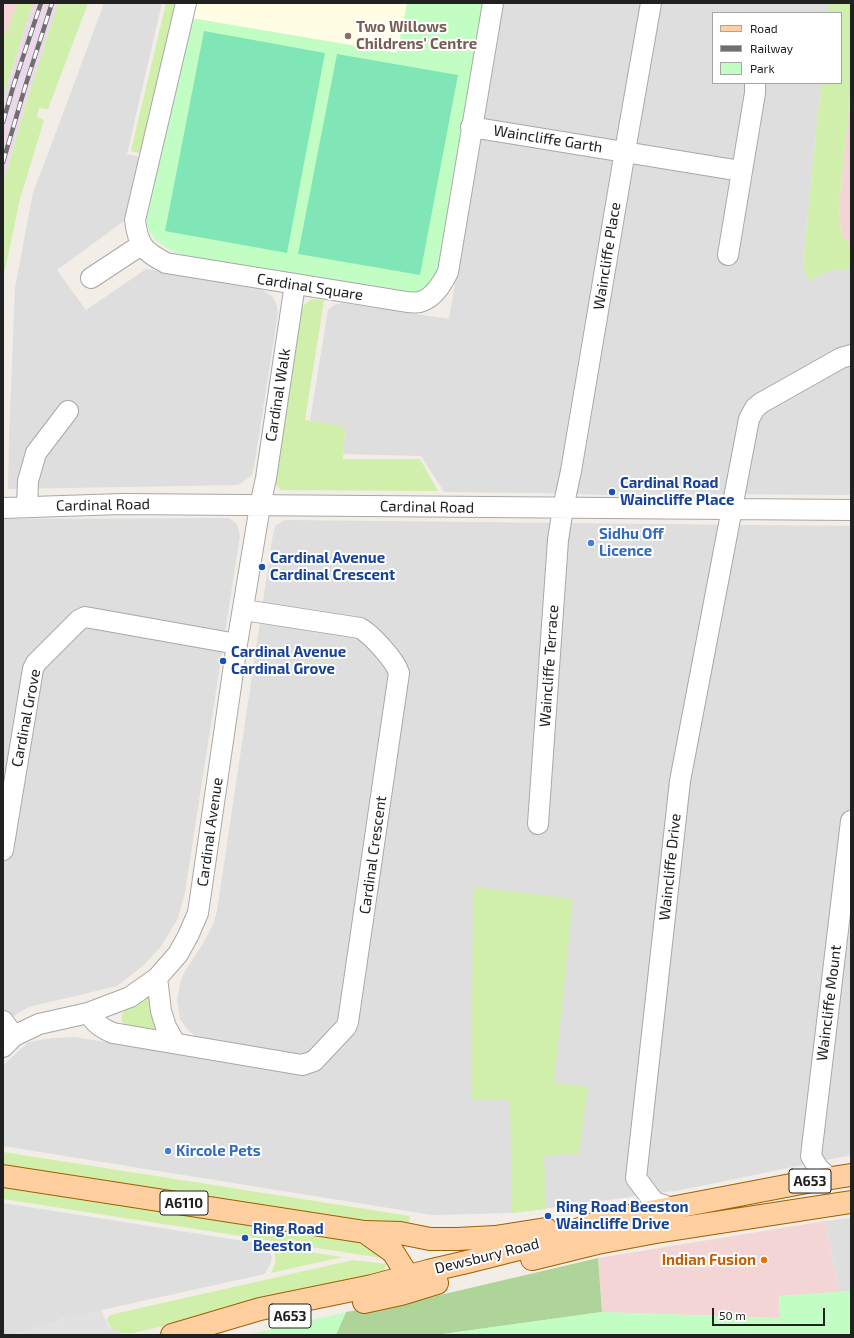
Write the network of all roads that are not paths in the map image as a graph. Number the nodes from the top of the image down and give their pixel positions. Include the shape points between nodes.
1 (186, 3) edge
2 (493, 3) edge
3 (651, 3) edge
4 (755, 84) edge
5 (471, 127) junction
6 (625, 152) junction
7 (741, 171) junction
8 (141, 245) junction
9 (728, 255) dead end
10 (91, 278) dead end
11 (295, 284) junction
12 (851, 355) edge
13 (68, 411) dead end
14 (260, 506) junction
15 (27, 507) junction
16 (3, 508) edge
17 (563, 508) junction
18 (732, 510) junction
19 (851, 510) edge
20 (244, 610) junction
21 (237, 644) junction
22 (851, 821) edge
23 (538, 824) dead end
24 (3, 850) edge
25 (158, 978) junction
26 (88, 1013) junction
27 (7, 1035) edge
28 (175, 1043) junction
29 (851, 1175) edge
30 (3, 1176) edge
31 (829, 1178) junction
32 (851, 1202) edge
33 (672, 1208) junction
34 (603, 1221) junction
35 (365, 1232) junction
36 (415, 1236) junction
37 (419, 1278) junction
38 (172, 1335) edge
39 (179, 1335) edge

1 - 8 street via 135,220
2 - 5 street, Cardinal Square
3 - 6 street, Waincliffe Place
4 - 7 street
5 - 6 street, Waincliffe Garth
5 - 11 street, Cardinal Square via 448,272 442,285 433,295 421,302 407,302
6 - 7 street, Waincliffe Garth
6 - 17 street, Waincliffe Place
7 - 9 street
8 - 10 street
8 - 11 street, Cardinal Square via 154,257 166,263
11 - 14 street, Cardinal Walk
12 - 18 street, Waincliffe Drive via 761,403 751,413
13 - 15 street via 36,453 28,481
14 - 15 street, Cardinal Road via 122,504
14 - 17 street, Cardinal Road
14 - 20 street, Cardinal Avenue
15 - 16 street, Cardinal Road
17 - 18 street, Cardinal Road
17 - 23 street, Waincliffe Terrace via 558,540
18 - 19 street, Cardinal Road
18 - 33 street, Waincliffe Drive via 680,781 636,1178 654,1202
20 - 21 street, Cardinal Avenue
20 - 28 street, Cardinal Crescent via 360,628 367,632 397,665 399,672 348,1022 314,1061 302,1065
21 - 24 street, Cardinal Grove via 85,617 79,620 33,669
21 - 25 street, Cardinal Avenue via 198,913 178,954
22 - 31 street, Waincliffe Mount via 811,1156 818,1168
25 - 26 street, Cardinal Avenue via 130,996
25 - 28 street via 161,1011
26 - 27 street, Cardinal Avenue via 38,1024
26 - 28 street, Cardinal Crescent via 95,1023 113,1033
29 - 31 main road, Dewsbury Road / A653
30 - 35 main road, A6110
31 - 33 main road, Dewsbury Road / A653
32 - 37 main road, Dewsbury Road / A653 via 716,1222
33 - 34 main road, Dewsbury Road / A653
34 - 36 main road, A6110 via 495,1237 430,1239
34 - 37 main road, Dewsbury Road via 530,1246
35 - 36 main road, A6110
35 - 37 main road, A6110 via 393,1252
36 - 37 main road via 421,1243
37 - 38 main road, Dewsbury Road via 260,1309
37 - 39 main road, Dewsbury Road / A653 via 401,1294 316,1312

